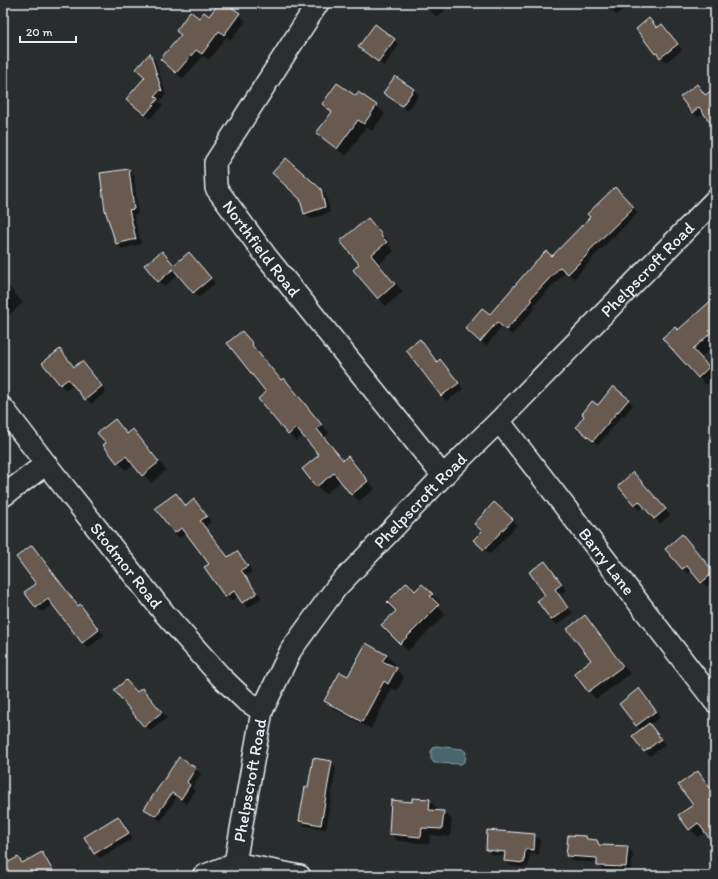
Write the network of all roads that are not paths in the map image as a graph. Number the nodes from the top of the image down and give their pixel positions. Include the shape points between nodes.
1 (318, 3) edge
2 (715, 200) edge
3 (3, 408) edge
4 (499, 421) junction
5 (46, 464) junction
6 (443, 476) junction
7 (3, 496) edge
8 (715, 702) edge
9 (262, 712) junction
10 (235, 863) junction
11 (203, 876) edge
12 (300, 876) edge

1 - 6 street, Northfield Road via 215,163 216,188 266,256
2 - 4 street, Phelpscroft Road
3 - 5 street, Stodmor Road
4 - 6 street, Phelpscroft Road
4 - 8 street, Barry Lane
5 - 7 street
5 - 9 street, Stodmor Road via 170,620 226,682
6 - 9 street, Phelpscroft Road via 336,588 291,650
9 - 10 street, Phelpscroft Road
10 - 11 street
10 - 12 street

